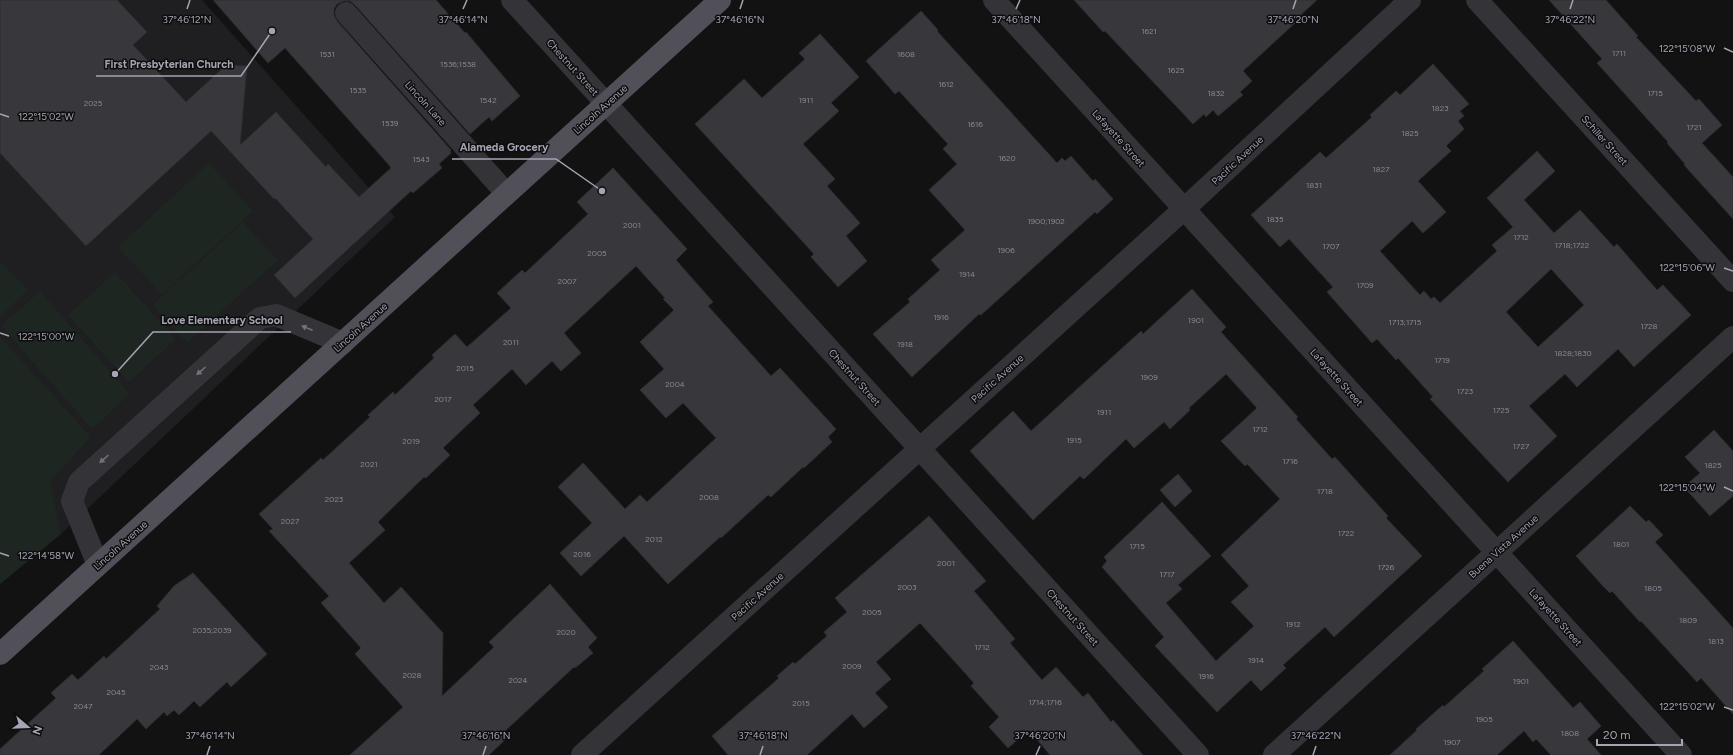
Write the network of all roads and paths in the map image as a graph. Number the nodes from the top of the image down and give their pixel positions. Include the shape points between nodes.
1 (512, 0) edge
2 (720, 0) edge
3 (994, 0) edge
4 (1410, 0) edge
5 (1477, 0) edge
6 (346, 12) dead end
7 (606, 103) junction
8 (506, 193) junction
9 (1184, 209) junction
10 (1733, 281) edge
11 (1733, 337) edge
12 (343, 343) junction
13 (920, 448) junction
14 (1496, 552) junction
15 (98, 565) junction
16 (0, 654) edge
17 (582, 755) edge
18 (1198, 755) edge
19 (1274, 755) edge
20 (1681, 755) edge

1 - 7 street, Chestnut Street
2 - 7 main road, Lincoln Avenue
3 - 9 street, Lafayette Street
4 - 9 street, Pacific Avenue
5 - 10 street, Schiller Street
6 - 8 street, Lincoln Lane
7 - 8 main road, Lincoln Avenue
7 - 13 street, Chestnut Street
8 - 12 main road, Lincoln Avenue
9 - 13 street, Pacific Avenue
9 - 14 street, Lafayette Street
11 - 14 street, Buena Vista Avenue
12 - 15 main road, Lincoln Avenue
12 -> 15 street via 276,315 260,318 79,482 72,501
13 - 17 street, Pacific Avenue
13 - 18 street, Chestnut Street
14 - 19 street, Buena Vista Avenue
14 - 20 street, Lafayette Street
15 - 16 main road, Lincoln Avenue

